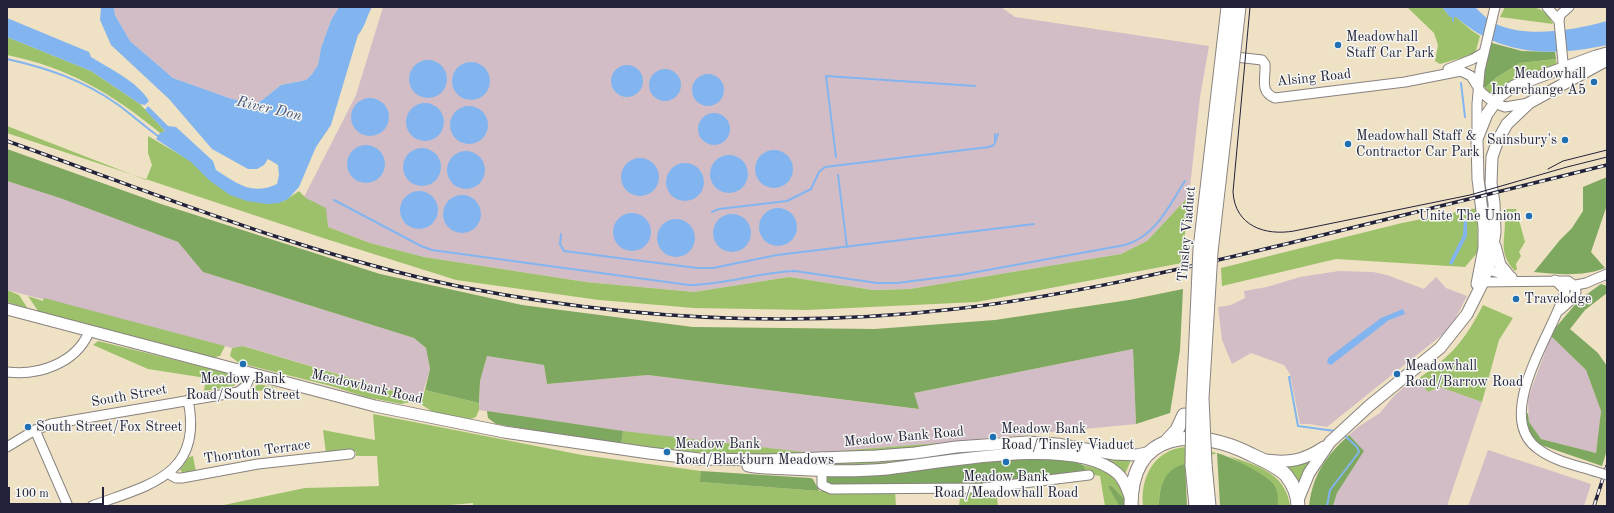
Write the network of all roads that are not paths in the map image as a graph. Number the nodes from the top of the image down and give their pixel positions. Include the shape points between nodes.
1 (1225, 7) edge
2 (1228, 7) edge
3 (1238, 7) edge
4 (1242, 7) edge
5 (1547, 7) edge
6 (1569, 7) edge
7 (1496, 8) edge
8 (1559, 21) junction
9 (1483, 53) junction
10 (1607, 53) edge
11 (1223, 56) dead end
12 (1607, 60) edge
13 (1563, 68) junction
14 (1438, 74) junction
15 (1565, 83) junction
16 (1478, 85) junction
17 (1494, 103) junction
18 (1529, 103) junction
19 (1477, 139) junction
20 (1494, 240) junction
21 (1607, 274) edge
22 (1510, 277) junction
23 (1598, 279) junction
24 (1481, 280) junction
25 (1523, 280) junction
26 (1572, 283) junction
27 (1567, 300) junction
28 (7, 309) edge
29 (89, 332) junction
30 (7, 372) edge
31 (251, 374) junction
32 (188, 400) junction
33 (35, 430) junction
34 (1332, 440) junction
35 (1166, 442) junction
36 (1220, 442) junction
37 (7, 446) edge
38 (956, 447) junction
39 (1151, 452) junction
40 (350, 454) dead end
41 (822, 457) junction
42 (1262, 459) junction
43 (726, 460) junction
44 (958, 460) junction
45 (821, 471) junction
46 (169, 474) junction
47 (1089, 475) dead end
48 (1607, 475) edge
49 (1131, 502) edge
50 (1298, 503) edge
51 (68, 506) edge
52 (92, 506) edge
53 (1196, 506) edge
54 (1209, 506) edge

1 - 35 highway, Tinsley Viaduct, bridge via 1197,250 1188,404 1177,430
2 - 53 highway, Tinsley Viaduct, bridge via 1200,249 1193,398 1192,465
3 - 54 highway, Tinsley Viaduct, bridge via 1211,252 1202,398
4 - 36 highway, Tinsley Viaduct, bridge via 1214,253 1206,398 1208,422
5 - 8 street
6 - 8 street via 1562,13
7 - 9 street
8 - 13 street
9 - 14 street, Alsing Road
9 - 16 street
10 - 13 main road
11 - 14 street, Alsing Road via 1262,60 1265,64 1264,86 1267,93 1276,98 1405,82
12 - 15 main road
13 - 15 street
13 - 17 main road via 1514,86
14 - 16 street, Alsing Road via 1461,71 1471,76
15 - 18 main road
16 - 17 street, Alsing Road via 1481,92
16 - 19 street
17 - 18 street via 1505,107
17 - 19 main road
18 - 20 main road via 1507,124 1492,157
19 - 24 main road via 1478,179 1484,227
20 - 22 main road via 1500,265
20 - 24 main road
21 - 23 street
22 - 24 street
22 - 25 street
23 - 26 street
23 - 27 street
24 - 25 street
24 - 34 main road via 1461,323 1440,348
25 - 26 street
26 - 27 street via 1565,292
26 - 27 street via 1576,292
27 - 48 street, bridge via 1537,353 1522,405 1522,423 1528,439 1541,451
28 - 29 main road, Meadowbank Road
29 - 30 street via 81,347 54,366 34,372
29 - 31 main road, Meadowbank Road
31 - 32 street, South Street via 246,386 238,392
31 - 43 main road, Meadowbank Road via 375,406 504,432 649,454
32 - 33 street, South Street via 51,424
32 - 46 street via 191,436 182,457
33 - 37 street, South Street
33 - 51 street
34 - 42 main road via 1315,453 1291,462
34 - 50 main road via 1309,473
35 - 36 highway via 1179,438
35 - 39 highway
36 - 42 highway
38 - 39 main road, Meadow Bank Road via 1027,442 1057,444 1114,454
38 - 41 main road, Meadow Bank Road via 876,456
38 - 44 main road
39 - 49 highway via 1134,474
40 - 46 street, Thornton Terrace via 258,464 182,478
41 - 43 main road, Meadow Bank Road
41 - 45 street
42 - 50 highway via 1285,474 1292,483
43 - 45 main road, Meadow Bank Road via 751,467
44 - 45 main road, Meadow Bank Road via 887,469
44 - 49 main road, Meadow Bank Road via 1019,453 1046,453 1083,458 1103,464 1116,472 1124,482
45 - 47 street via 822,485 831,489 983,488
46 - 52 street via 153,484

